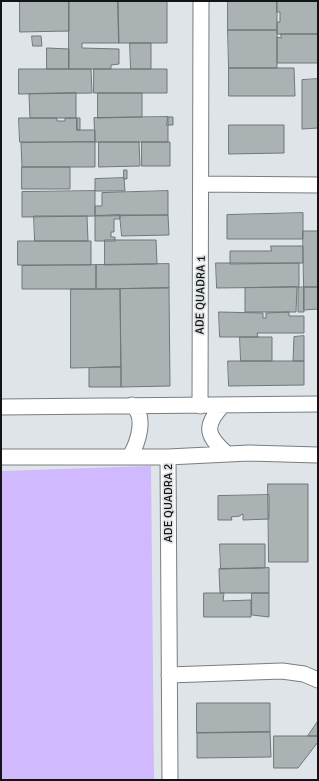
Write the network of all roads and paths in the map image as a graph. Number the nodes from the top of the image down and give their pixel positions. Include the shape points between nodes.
1 (201, 1) edge
2 (202, 184) junction
3 (318, 185) edge
4 (318, 404) edge
5 (132, 405) junction
6 (200, 406) junction
7 (222, 406) junction
8 (1, 407) edge
9 (227, 454) junction
10 (318, 455) edge
11 (130, 456) junction
12 (1, 457) edge
13 (168, 457) junction
14 (169, 674) junction
15 (318, 680) edge
16 (170, 780) edge

1 - 2 street, ADE QUADRA 1
2 - 3 street
2 - 6 street, ADE QUADRA 1
4 - 7 street
5 - 6 street
5 - 8 street
5 - 11 street via 139,414 140,428
6 - 7 street
7 - 9 street via 212,417 209,433 214,443
9 - 10 street, ADE QUADRA 2
9 - 13 street, ADE QUADRA 2
11 - 12 street
11 - 13 street
13 - 14 street, ADE QUADRA 2
14 - 15 street via 282,671 304,674
14 - 16 street, ADE QUADRA 2

